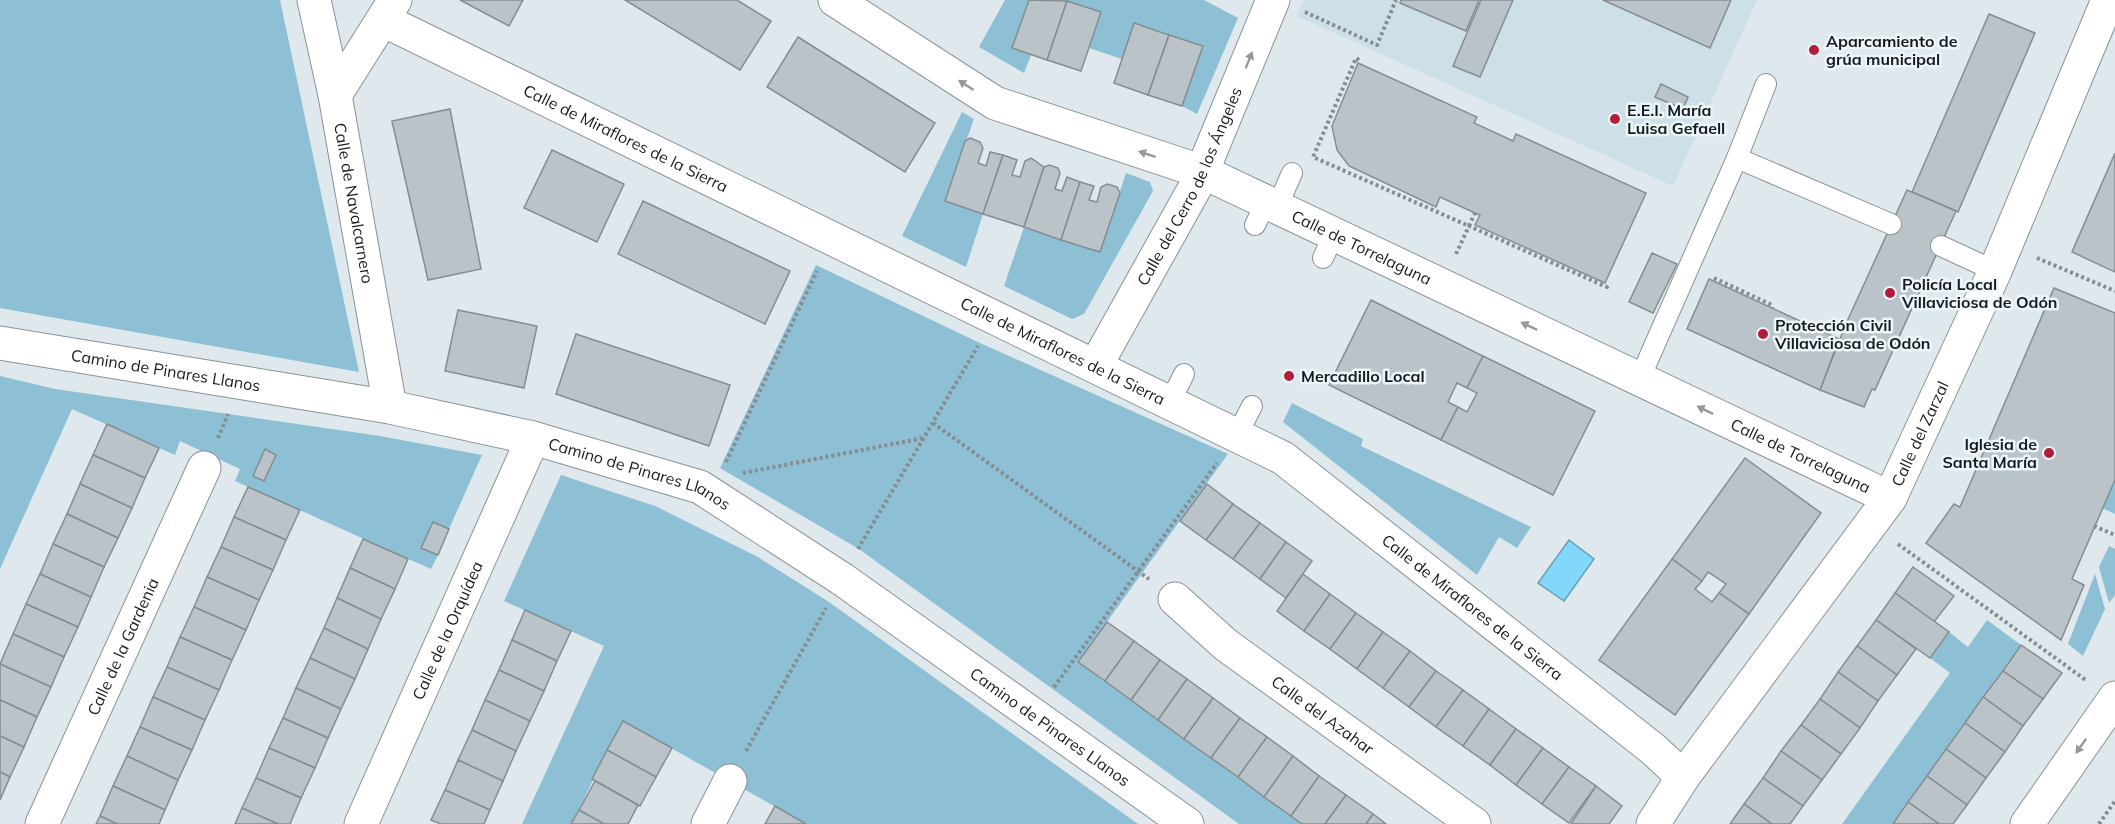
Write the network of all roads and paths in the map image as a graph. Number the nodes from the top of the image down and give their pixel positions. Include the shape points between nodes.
1 (314, 0) edge
2 (835, 0) edge
3 (1396, 0) edge
4 (2108, 0) edge
5 (1287, 5) edge
6 (389, 10) edge
7 (1359, 60) dead end
8 (1766, 84) dead end
9 (335, 95) junction
10 (1737, 158) junction
11 (1203, 172) junction
12 (1292, 173) dead end
13 (1266, 211) junction
14 (1475, 213) dead end
15 (1892, 224) dead end
16 (1469, 226) junction
17 (831, 237) junction
18 (1941, 246) dead end
19 (2000, 258) junction
20 (1442, 284) junction
21 (1608, 285) dead end
22 (2115, 291) edge
23 (0, 343) edge
24 (1096, 365) junction
25 (1640, 378) junction
26 (243, 383) junction
27 (1252, 406) dead end
28 (390, 407) junction
29 (933, 423) dead end
30 (1235, 434) junction
31 (924, 437) dead end
32 (533, 438) junction
33 (204, 468) joint
34 (725, 487) junction
35 (1890, 498) junction
36 (1871, 525) junction
37 (2094, 526) dead end
38 (2115, 535) edge
39 (1139, 570) junction
40 (1175, 599) joint
41 (2114, 699) edge
42 (1034, 714) junction
43 (1683, 777) junction
44 (730, 781) dead end
45 (2115, 801) edge
46 (42, 824) edge
47 (361, 824) edge
48 (708, 824) edge
49 (1187, 824) edge
50 (1474, 824) edge
51 (1653, 824) edge
52 (2027, 824) edge
53 (2099, 824) edge

1 - 9 street, Calle de Navalcarnero
11 -> 2 street, Calle de Torrelaguna via 995,103
3 - 5 path via 1377,45
4 - 19 street, Calle del Zarzal
11 -> 5 street, Calle del Cerro de los Ángeles
6 - 9 street
6 - 17 street, Calle de Miraflores de la Sierra
7 - 16 path via 1356,58 1312,157
8 - 10 lane
9 - 28 street, Calle de Navalcarnero
10 - 15 lane
10 - 25 lane
11 - 13 street, Calle de Torrelaguna
11 - 24 street, Calle del Cerro de los Ángeles
12 - 13 lane
13 - 20 street, Calle de Torrelaguna via 1329,246
14 - 16 path
16 - 20 path
16 - 21 path
17 - 24 street, Calle de Miraflores de la Sierra
17 - 34 path via 723,470
18 - 19 lane
19 - 22 path
19 - 35 street, Calle del Zarzal
25 -> 20 street, Calle de Torrelaguna
23 - 26 street, Camino de Pinares Llanos
24 - 30 street, Calle de Miraflores de la Sierra via 1177,388
35 -> 25 street, Calle de Torrelaguna
26 - 28 street, Camino de Pinares Llanos
26 - 33 path
27 - 30 lane
28 - 32 street, Camino de Pinares Llanos
29 - 39 path
30 - 39 path
30 - 43 street, Calle de Miraflores de la Sierra via 1283,458 1653,749
31 - 34 path
32 - 34 street, Camino de Pinares Llanos via 700,486
32 - 47 street, Calle de la Orquídea
33 - 46 street, Calle de la Gardenia
34 - 42 street, Camino de Pinares Llanos via 842,579
35 - 36 street, Calle del Zarzal
36 - 41 path
36 - 43 street, Calle del Zarzal
37 - 38 path
39 - 40 path
39 - 42 path
40 - 50 street, Calle del Azahar via 1226,645
41 -> 52 street
42 - 49 street, Camino de Pinares Llanos
43 - 51 street, Calle del Zarzal
44 - 48 street
45 - 53 path

